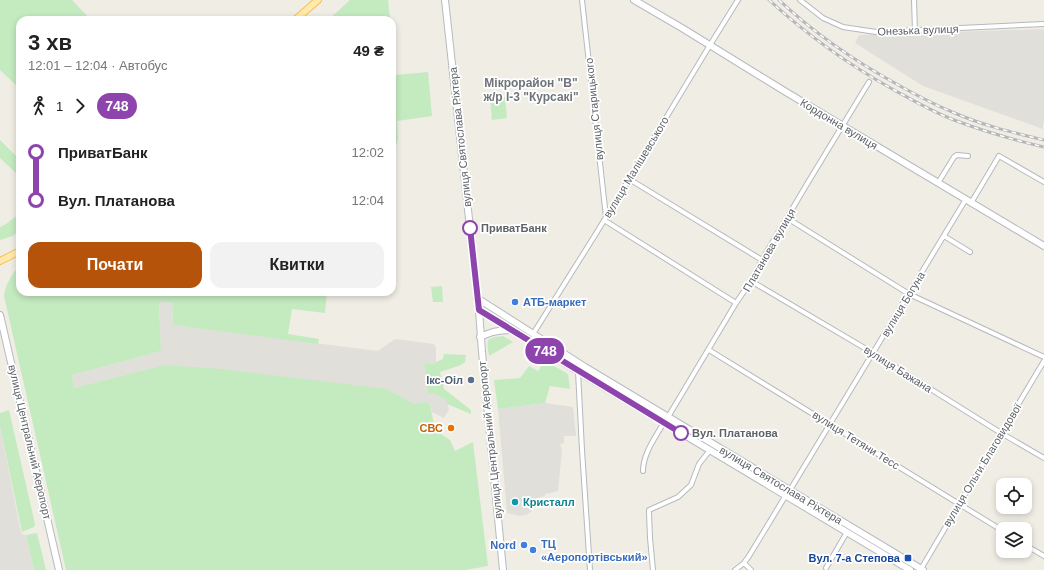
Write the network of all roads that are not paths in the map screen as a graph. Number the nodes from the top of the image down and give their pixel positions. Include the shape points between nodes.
1 (318, 0) edge
2 (445, 0) edge
3 (582, 0) edge
4 (634, 0) edge
5 (738, 0) edge
6 (800, 0) edge
7 (914, 0) edge
8 (300, 16) edge
9 (1044, 24) edge
10 (915, 31) junction
11 (710, 45) junction
12 (869, 82) dead end
13 (842, 126) junction
14 (968, 156) dead end
15 (629, 179) junction
16 (1044, 182) edge
17 (938, 183) junction
18 (968, 201) junction
19 (787, 218) junction
20 (605, 219) junction
21 (944, 236) junction
22 (1044, 246) edge
23 (970, 252) dead end
24 (16, 253) edge
25 (762, 260) junction
26 (0, 261) edge
27 (751, 281) junction
28 (909, 294) junction
29 (477, 298) junction
30 (736, 304) junction
31 (479, 310) junction
32 (0, 315) edge
33 (511, 330) junction
34 (533, 334) junction
35 (480, 337) junction
36 (709, 350) junction
37 (873, 353) junction
38 (1044, 357) edge
39 (1044, 361) edge
40 (578, 371) junction
41 (666, 420) junction
42 (830, 424) junction
43 (1001, 433) junction
44 (710, 450) junction
45 (1044, 458) edge
46 (643, 470) dead end
47 (788, 493) junction
48 (959, 504) junction
49 (996, 527) edge
50 (847, 532) junction
51 (1032, 548) edge
52 (1044, 556) edge
53 (744, 563) junction
54 (827, 569) edge
55 (60, 570) edge
56 (502, 570) edge
57 (590, 570) edge
58 (653, 570) edge
59 (735, 570) edge
60 (752, 570) edge
61 (910, 570) edge
62 (922, 570) edge

1 - 8 main road
2 - 29 main road, вулиця Святослава Ріхтера
3 - 20 street, вулиця Старицького
4 - 11 main road, Кордонна вулиця
5 - 11 street, вулиця Малішевського
6 - 10 street, Онезька вулиця via 823,18 843,27 876,32
7 - 10 street
9 - 10 street, Онезька вулиця
11 - 13 main road, Кордонна вулиця
11 - 15 street, вулиця Малішевського
12 - 13 street, Платанова вулиця
13 - 17 main road, Кордонна вулиця
13 - 19 street, Платанова вулиця
14 - 17 street via 954,157
15 - 20 street, вулиця Малішевського
15 - 25 street
16 - 18 street, вулиця Богуна via 999,156
17 - 18 main road, Кордонна вулиця
18 - 21 street, вулиця Богуна
18 - 22 main road, Кордонна вулиця
19 - 25 street, Платанова вулиця
19 - 28 street
20 - 30 street
20 - 34 street, вулиця Малішевського
21 - 23 street
21 - 28 street, вулиця Богуна
24 - 26 main road
25 - 27 street, Платанова вулиця
27 - 30 street, Платанова вулиця
27 - 37 street, вулиця Бажана
28 - 37 street, вулиця Богуна
28 - 38 street
29 - 31 main road, вулиця Святослава Ріхтера
29 - 34 main road, вулиця Святослава Ріхтера
30 - 36 street, Платанова вулиця
31 - 33 main road, вулиця Святослава Ріхтера
31 - 35 main road, вулиця Центральний Аеропорт
32 - 55 main road, вулиця Центральний Аеропорт
33 - 35 main road via 501,330
33 - 40 main road, вулиця Святослава Ріхтера
34 - 41 main road, вулиця Святослава Ріхтера
35 - 56 main road, вулиця Центральний Аеропорт
36 - 41 street, Платанова вулиця
36 - 42 street, вулиця Тетяни Тесс
37 - 42 street, вулиця Богуна
37 - 43 street, вулиця Бажана
39 - 43 street, вулиця Ольги Благовидової
40 - 41 main road, вулиця Святослава Ріхтера
40 - 57 street
41 - 44 main road, вулиця Святослава Ріхтера
41 - 46 street, Платанова вулиця via 646,454
41 - 47 main road, вулиця Святослава Ріхтера
42 - 47 street, вулиця Богуна
42 - 48 street, вулиця Тетяни Тесс
43 - 45 street, вулиця Бажана
43 - 48 street, вулиця Ольги Благовидової
44 - 47 main road, вулиця Святослава Ріхтера
44 - 58 street via 700,464 691,485 678,497 650,510
47 - 50 main road, вулиця Святослава Ріхтера
47 - 53 street, вулиця Богуна
47 - 62 main road, вулиця Святослава Ріхтера
48 - 49 street, вулиця Тетяни Тесс
48 - 62 street, вулиця Ольги Благовидової
50 - 54 street
50 - 61 main road, вулиця Святослава Ріхтера
51 - 52 street
53 - 59 street
53 - 60 street

